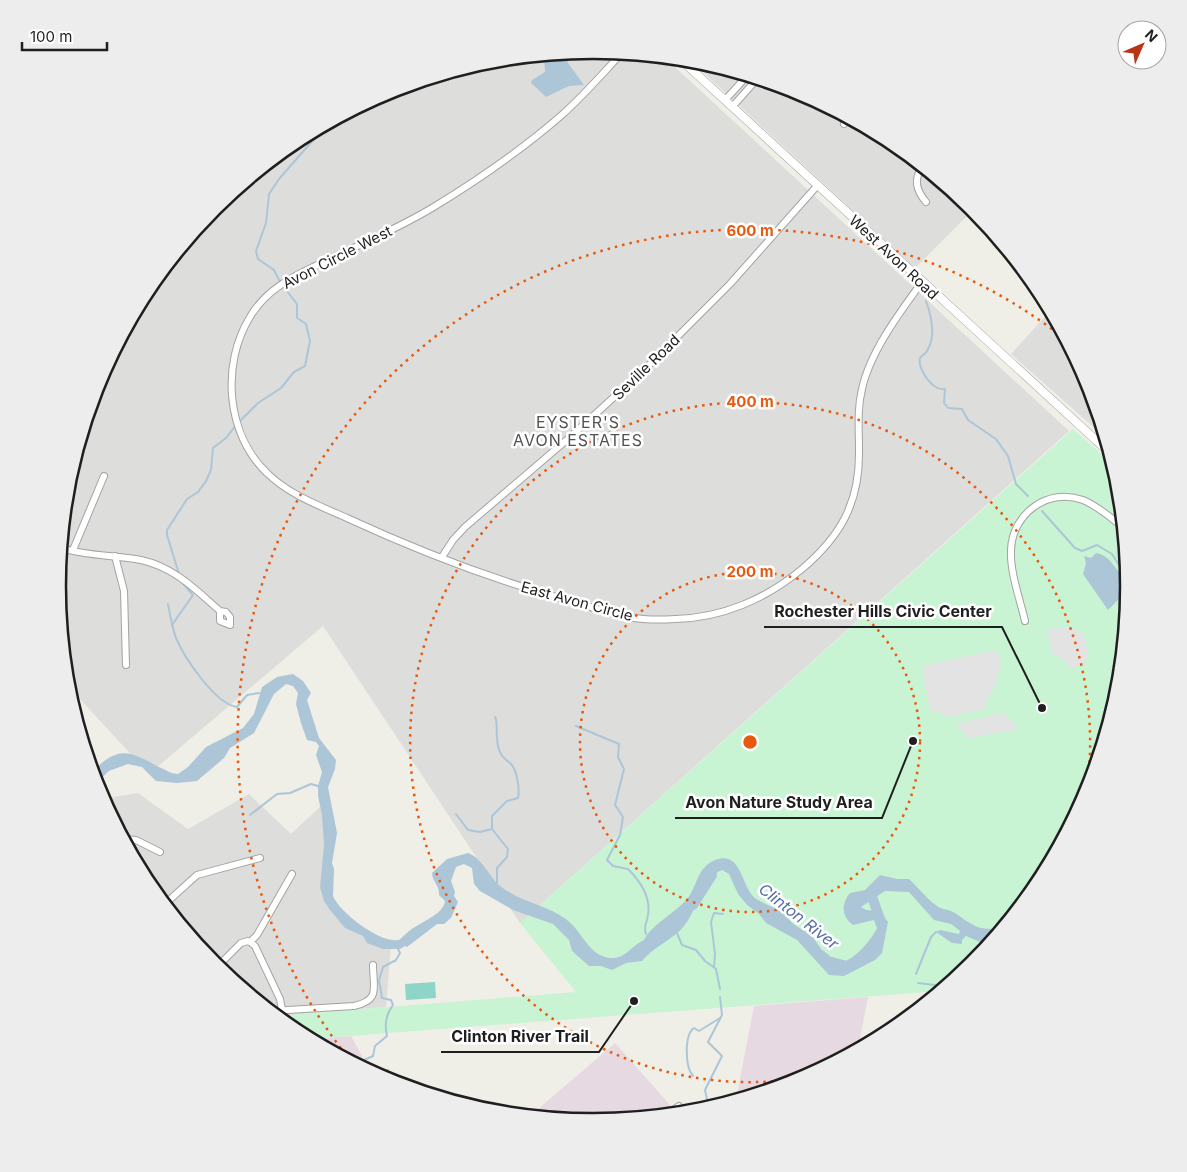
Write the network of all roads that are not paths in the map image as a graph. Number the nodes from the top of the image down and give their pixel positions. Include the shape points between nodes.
1 (616, 60) edge
2 (690, 68) edge
3 (743, 81) edge
4 (753, 84) edge
5 (725, 100) junction
6 (732, 107) junction
7 (919, 172) edge
8 (817, 186) junction
9 (926, 202) dead end
10 (922, 282) junction
11 (1098, 442) joint
12 (1102, 445) edge
13 (104, 476) dead end
14 (1117, 523) edge
15 (67, 549) edge
16 (72, 550) junction
17 (115, 556) junction
18 (442, 558) junction
19 (220, 611) dead end
20 (1025, 621) dead end
21 (126, 665) dead end
22 (131, 839) edge
23 (160, 852) dead end
24 (260, 858) dead end
25 (292, 874) dead end
26 (170, 900) edge
27 (250, 942) junction
28 (223, 961) edge
29 (372, 965) dead end
30 (282, 1010) joint

1 - 18 street, Avon Circle West via 563,114 523,147 428,210 283,282 260,303 242,331 234,358 231,394 243,436 258,464 269,476 300,496
2 - 5 street, West Avon Road
3 - 5 street
4 - 6 street
5 - 6 street, West Avon Road
6 - 8 street, West Avon Road
7 - 9 street via 916,184
8 - 10 street, West Avon Road
8 - 18 street, Seville Road via 694,321 569,438 465,527
10 - 11 street, West Avon Road
10 - 18 street, East Avon Circle via 874,358 862,386 858,413 858,483 845,522 802,569 774,589 753,601 706,616 633,618 532,590
11 - 12 street, West Avon Road
13 - 16 street
14 - 20 street via 1090,503 1071,497 1045,500 1026,512 1015,530 1010,553
15 - 16 street
16 - 17 street
17 - 19 street via 168,569
17 - 21 street via 124,591
22 - 23 street
24 - 26 street via 197,875
25 - 27 street via 261,930
27 - 28 street via 241,944
27 - 30 street via 255,946 280,999
29 - 30 street via 373,993 368,1003

